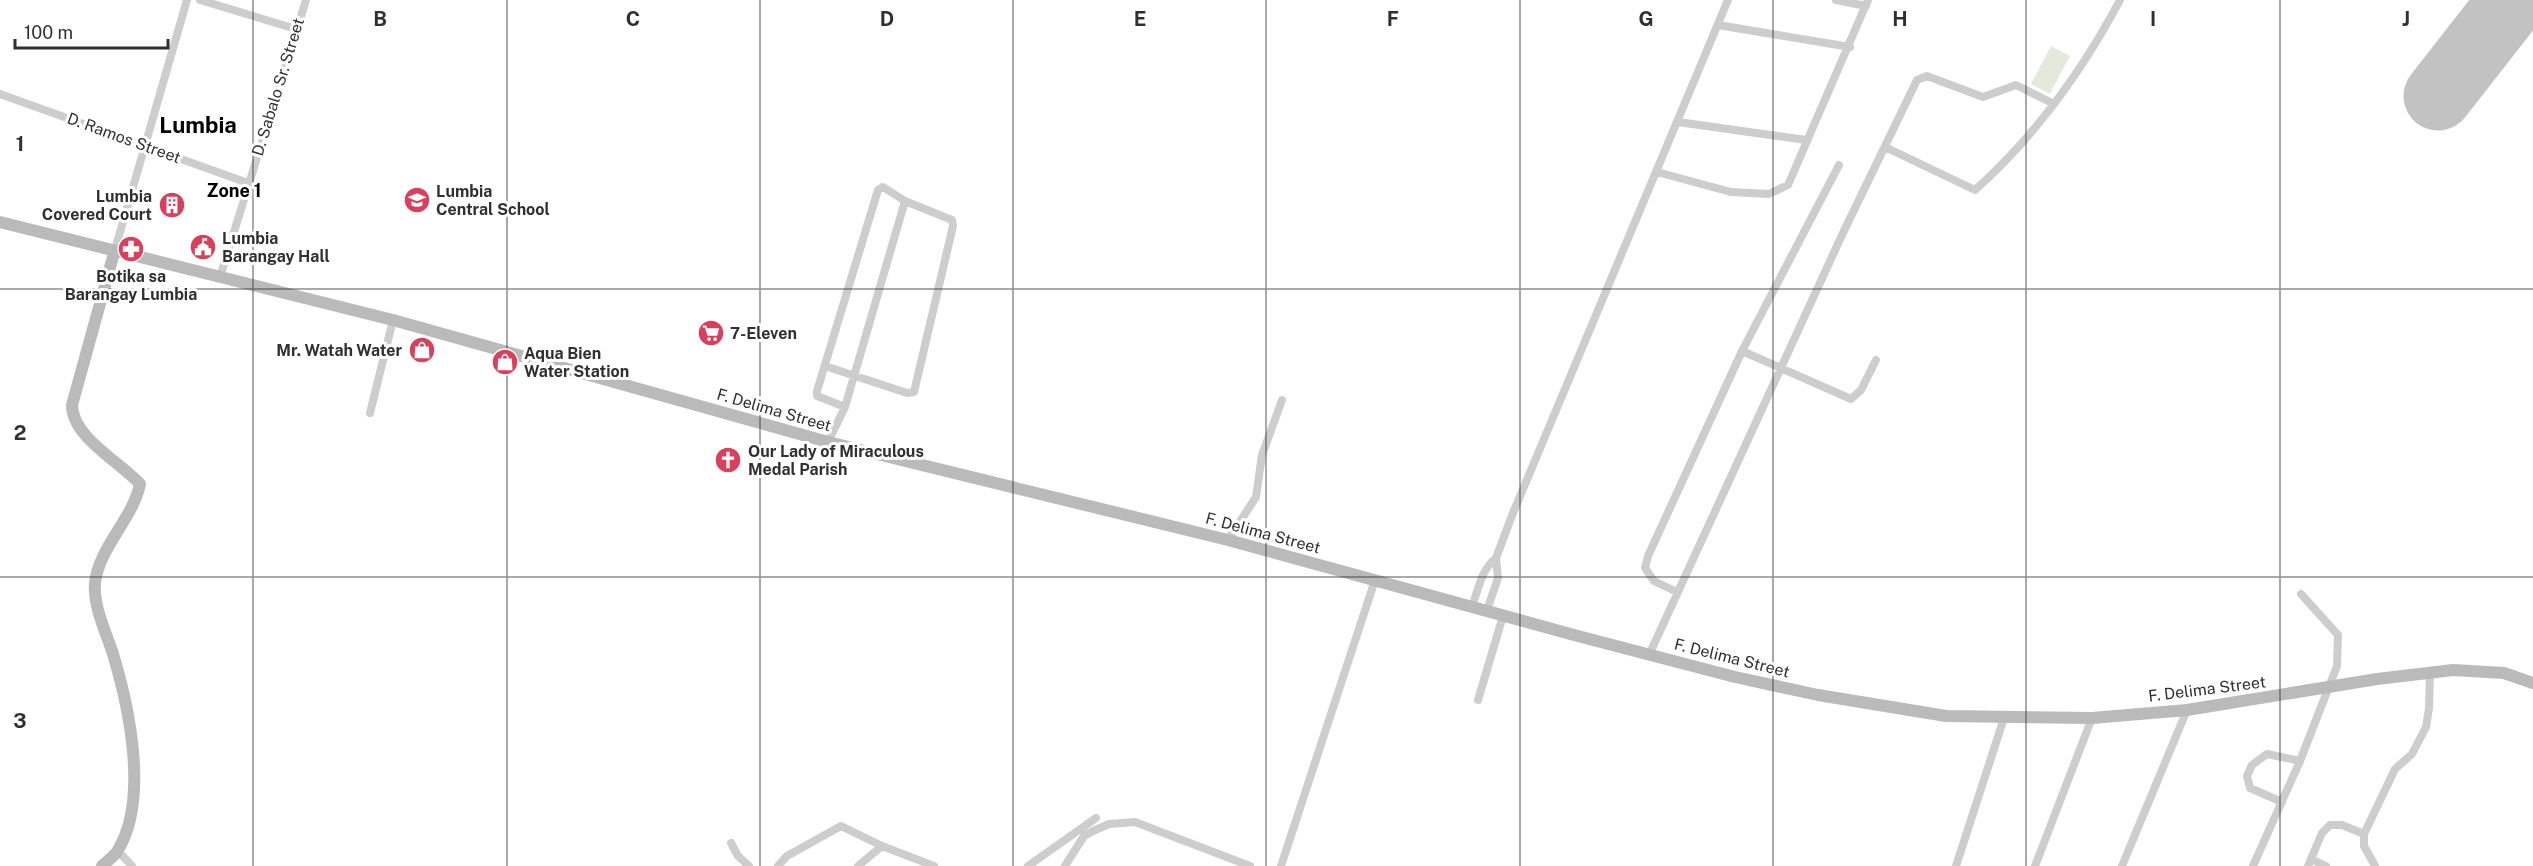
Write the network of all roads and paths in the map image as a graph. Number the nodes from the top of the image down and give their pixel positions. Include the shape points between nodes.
1 (187, 0) edge
2 (200, 0) edge
3 (306, 0) edge
4 (1728, 0) edge
5 (1836, 0) edge
6 (2120, 0) edge
7 (1867, 3) edge
8 (1718, 25) junction
9 (296, 28) junction
10 (1850, 47) junction
11 (0, 94) edge
12 (2052, 103) junction
13 (1678, 122) junction
14 (1806, 140) junction
15 (144, 144) junction
16 (1885, 147) junction
17 (1839, 165) dead end
18 (1657, 172) junction
19 (248, 183) junction
20 (905, 201) junction
21 (0, 222) edge
22 (114, 253) junction
23 (220, 277) junction
24 (393, 320) junction
25 (1742, 351) junction
26 (1876, 360) dead end
27 (825, 366) junction
28 (1780, 369) junction
29 (854, 376) junction
30 (1282, 400) dead end
31 (845, 407) junction
32 (370, 413) dead end
33 (828, 442) junction
34 (1228, 540) junction
35 (1496, 558) junction
36 (1375, 580) junction
37 (1677, 592) junction
38 (2301, 594) dead end
39 (1472, 607) junction
40 (1487, 610) junction
41 (1503, 616) junction
42 (1649, 655) junction
43 (2430, 673) junction
44 (2533, 683) edge
45 (2328, 688) junction
46 (1478, 700) dead end
47 (2187, 710) junction
48 (2004, 718) junction
49 (2092, 718) junction
50 (2300, 761) junction
51 (2282, 801) junction
52 (1096, 818) dead end
53 (2364, 834) junction
54 (731, 843) dead end
55 (882, 846) junction
56 (118, 851) junction
57 (2309, 862) edge
58 (102, 866) edge
59 (132, 866) edge
60 (749, 866) edge
61 (778, 866) edge
62 (858, 866) edge
63 (934, 866) edge
64 (1028, 866) edge
65 (1065, 866) edge
66 (1250, 866) edge
67 (1281, 866) edge
68 (1956, 866) edge
69 (2035, 866) edge
70 (2122, 866) edge
71 (2253, 866) edge
72 (2326, 866) edge
73 (2375, 866) edge

1 - 15 street
2 - 9 street
3 - 9 street, D. Sabalo Sr. Street
4 - 8 street
5 - 7 street
6 - 12 street via 2095,47
7 - 10 street
8 - 10 street
8 - 13 street
9 - 19 street, D. Sabalo Sr. Street
10 - 14 street
11 - 15 street, D. Ramos Street
12 - 16 street via 2019,146 1975,190
12 - 16 street via 2016,85 1983,97 1922,76 1913,86
13 - 14 street
13 - 18 street
14 - 18 street via 1788,184 1769,194 1731,192
15 - 19 street, D. Ramos Street
15 - 22 street
16 - 28 street
17 - 25 street
18 - 35 street
19 - 23 street, D. Sabalo Sr. Street
20 - 27 street via 883,188 878,190
20 - 29 street
20 - 29 street via 950,219 953,224 915,389 907,393
21 - 22 street, F. Delima Street
22 - 23 street, F. Delima Street
22 - 56 street via 72,398 72,416 83,433 140,484 95,583 132,728 130,818
23 - 24 street, F. Delima Street
24 - 32 street
24 - 33 street, F. Delima Street
25 - 28 street
25 - 37 street via 1645,568 1654,581
26 - 28 street via 1861,390 1851,399
27 - 29 street
27 - 31 street via 817,396
28 - 37 street
29 - 31 street
30 - 34 street via 1262,455 1257,497
31 - 33 street
33 - 34 street, F. Delima Street
34 - 36 street, F. Delima Street
35 - 39 street via 1484,573
35 - 40 street via 1498,578
36 - 39 street, F. Delima Street
36 - 67 street
37 - 42 street
38 - 45 street via 2338,635 2337,666
39 - 40 street, F. Delima Street
40 - 41 street, F. Delima Street
41 - 42 street, F. Delima Street
41 - 46 street
42 - 48 street, F. Delima Street via 1895,709
43 - 44 street, F. Delima Street via 2504,673
43 - 45 street, F. Delima Street
43 - 53 street via 2426,727 2412,754 2395,769
45 - 47 street, F. Delima Street
45 - 50 street
47 - 49 street, F. Delima Street
47 - 70 street
48 - 49 street, F. Delima Street
48 - 68 street
49 - 69 street
50 - 51 street
50 - 51 street via 2267,754 2252,765 2247,776 2250,788
51 - 71 street
52 - 64 street
53 - 57 street via 2342,825 2330,825 2322,833
53 - 73 street via 2364,846
54 - 60 street
55 - 61 street via 841,826 787,856
55 - 62 street
55 - 63 street
56 - 58 street
56 - 59 street
57 - 72 street
65 - 66 street via 1084,836 1109,824 1135,822

